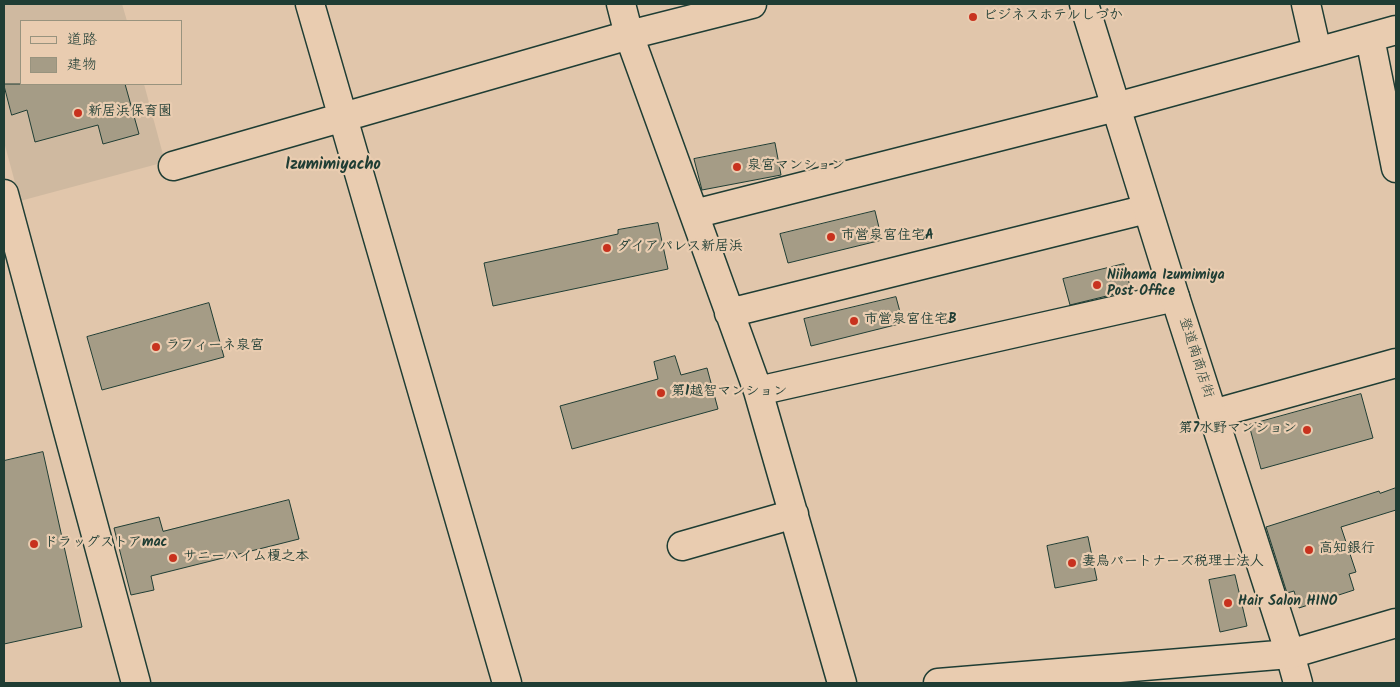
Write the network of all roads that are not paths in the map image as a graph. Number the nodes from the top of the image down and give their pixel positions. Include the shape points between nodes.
1 (310, 4) edge
2 (621, 4) edge
3 (752, 4) edge
4 (1084, 4) edge
5 (1306, 4) edge
6 (1396, 30) edge
7 (629, 35) junction
8 (1370, 38) junction
9 (1317, 52) junction
10 (1116, 107) junction
11 (342, 118) junction
12 (172, 166) dead end
13 (1396, 168) edge
14 (4, 194) edge
15 (1148, 209) junction
16 (694, 214) junction
17 (1175, 297) junction
18 (729, 313) junction
19 (1396, 363) edge
20 (758, 391) junction
21 (1213, 414) junction
22 (794, 514) junction
23 (682, 546) dead end
24 (1396, 623) edge
25 (1290, 654) junction
26 (136, 683) edge
27 (507, 683) edge
28 (842, 683) edge
29 (938, 683) edge
30 (1298, 683) edge

1 - 11 street
2 - 7 street
3 - 7 street
4 - 10 street, 登道南商店街
5 - 9 street
6 - 8 street
7 - 11 street
7 - 16 street
8 - 9 street
8 - 13 street
9 - 10 street
10 - 15 street, 登道南商店街
10 - 16 street
11 - 12 street
11 - 27 street
14 - 26 street
15 - 17 street, 登道南商店街
15 - 18 street
16 - 18 street
17 - 20 street
17 - 21 street, 登道南商店街
18 - 20 street
19 - 21 street
20 - 22 street
21 - 25 street, 登道南商店街
22 - 23 street
22 - 28 street
24 - 25 street
25 - 29 street
25 - 30 street, 登道南商店街

